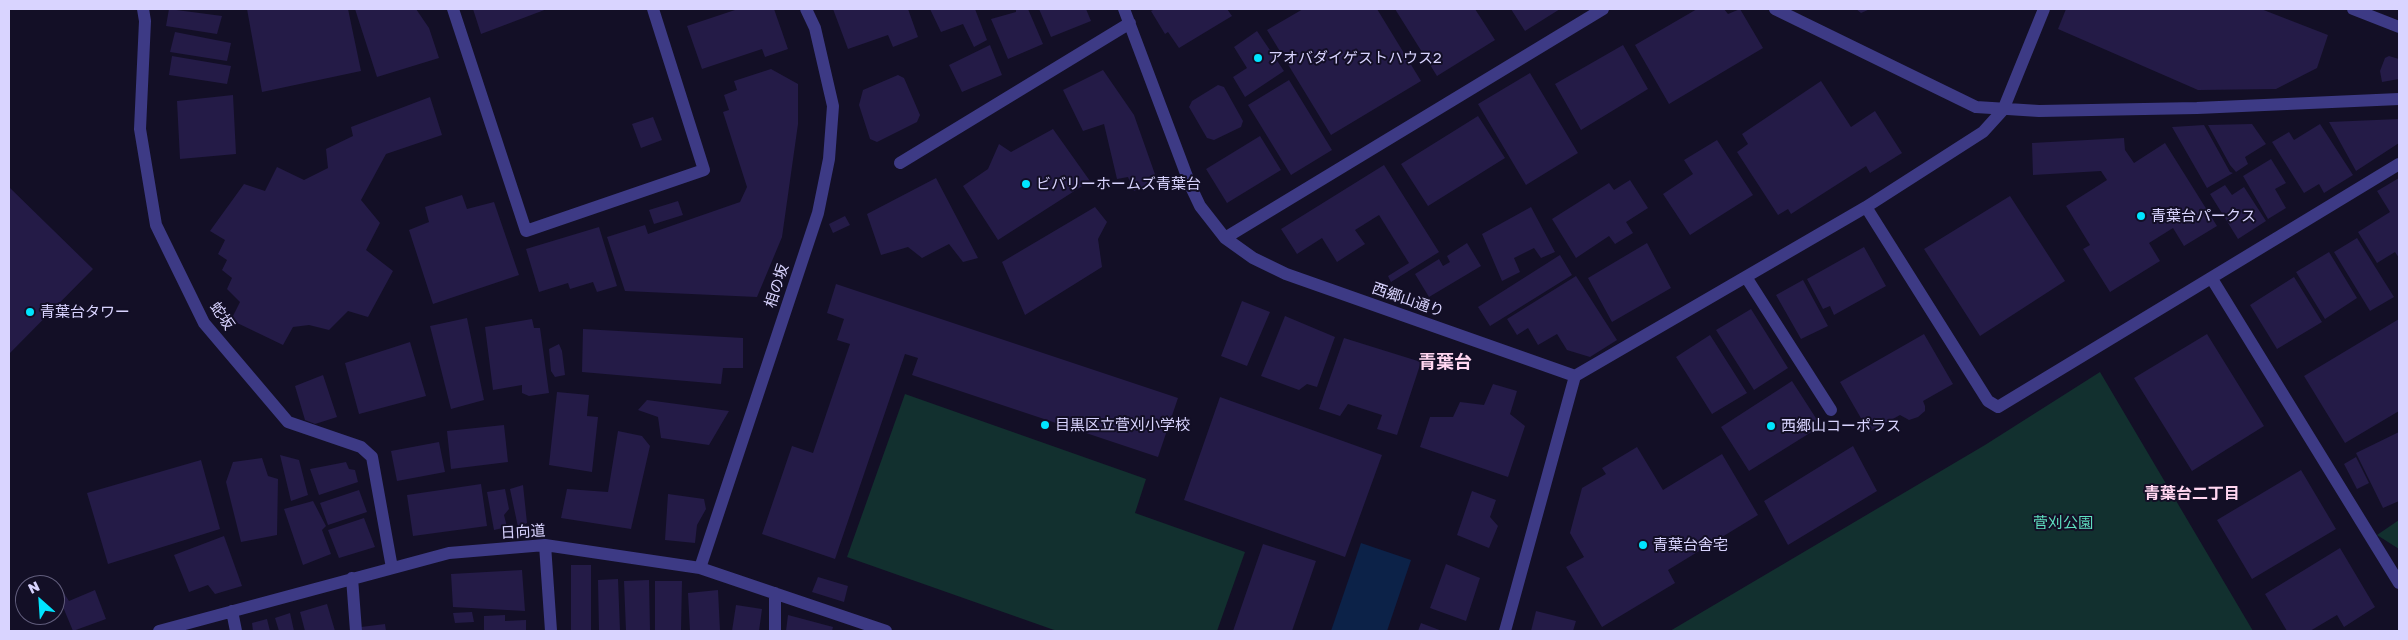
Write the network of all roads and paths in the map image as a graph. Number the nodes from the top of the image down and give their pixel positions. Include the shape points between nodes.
1 (143, 9) edge
2 (454, 9) edge
3 (653, 9) edge
4 (806, 9) edge
5 (1124, 9) edge
6 (1603, 9) edge
7 (1775, 9) edge
8 (2044, 9) edge
9 (2352, 9) edge
10 (1130, 24) junction
11 (2399, 27) edge
12 (2399, 99) edge
13 (2003, 110) junction
14 (900, 163) dead end
15 (2399, 164) edge
16 (1866, 207) junction
17 (1225, 238) junction
18 (1746, 277) junction
19 (2212, 279) junction
20 (1575, 376) junction
21 (1831, 410) dead end
22 (545, 545) junction
23 (392, 568) junction
24 (700, 568) junction
25 (352, 578) junction
26 (2399, 583) edge
27 (775, 593) junction
28 (232, 612) junction
29 (159, 631) edge
30 (236, 631) edge
31 (356, 631) edge
32 (552, 631) edge
33 (775, 631) edge
34 (886, 631) edge
35 (1505, 631) edge

1 - 23 street, 蛇坂 via 140,129 156,224 204,323 288,422 361,447 372,457
2 - 3 street via 526,231 704,170
4 - 24 street, 相の坂 via 816,28 833,106 829,159 818,213
5 - 10 street, 西郷山通り
6 - 17 street
7 - 13 street via 1976,107
8 - 13 street
9 - 11 street
10 - 14 street
10 - 17 street, 西郷山通り via 1191,187 1200,206
12 - 13 street via 2197,108
13 - 16 street via 1983,132
15 - 19 street
16 - 18 street
16 - 19 street via 1988,401 1998,407
17 - 20 street, 西郷山通り via 1253,258 1286,274
18 - 20 street
18 - 21 street
19 - 26 street
20 - 35 street
22 - 23 street, 日向道 via 450,553
22 - 24 street, 日向道
22 - 32 street
23 - 25 street, 日向道
24 - 27 street, 日向道
25 - 28 street, 日向道
25 - 31 street
27 - 33 street
27 - 34 street, 日向道
28 - 29 street, 日向道
28 - 30 street

